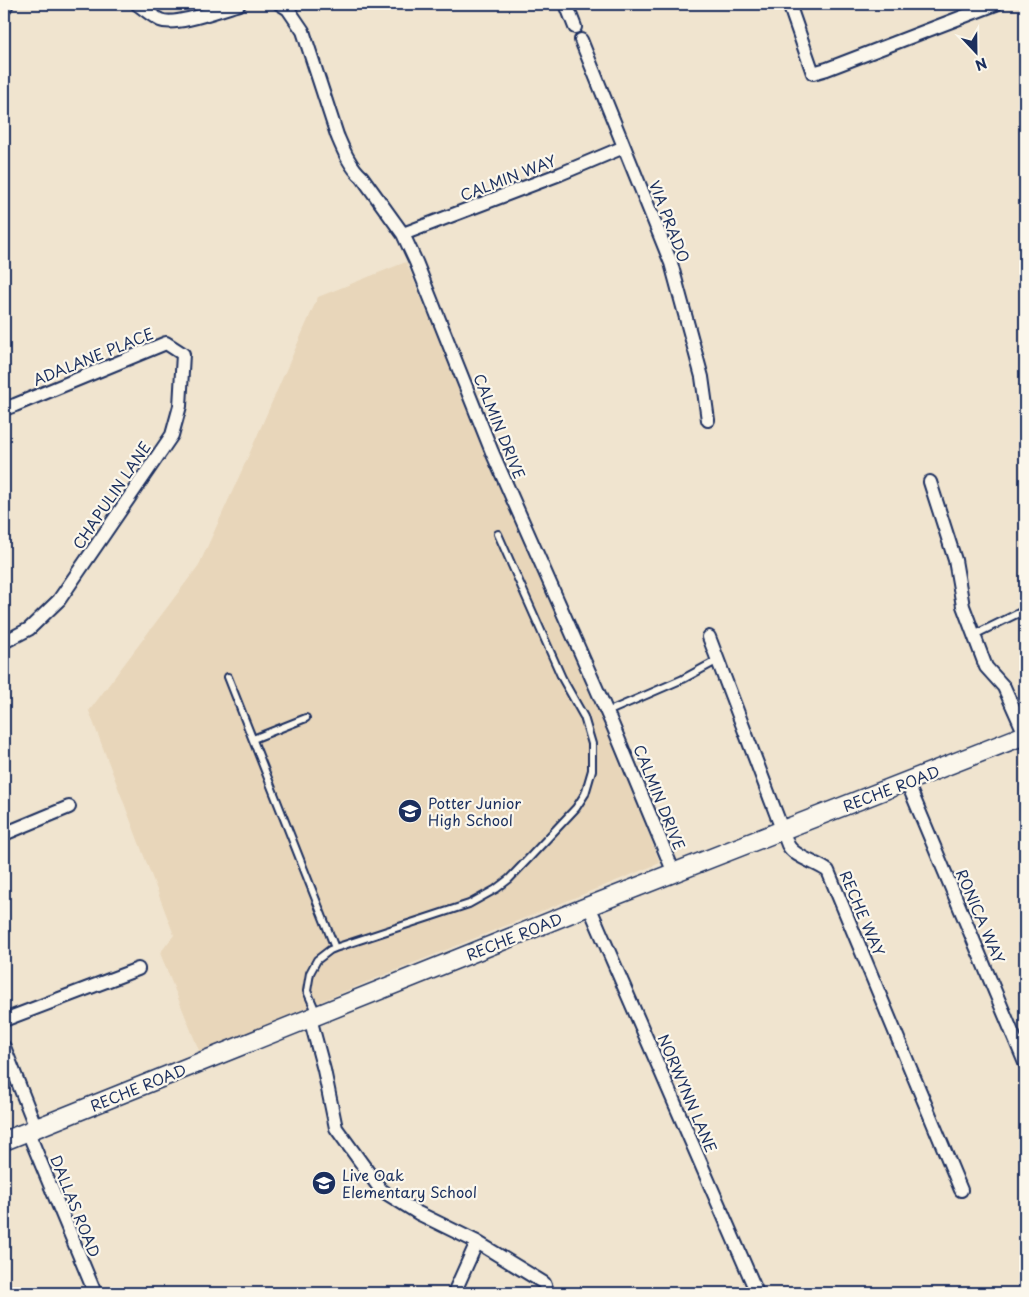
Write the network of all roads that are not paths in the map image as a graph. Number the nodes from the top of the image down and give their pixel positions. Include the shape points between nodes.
1 (7, 4) edge
2 (138, 4) edge
3 (239, 4) edge
4 (280, 4) edge
5 (566, 4) edge
6 (789, 4) edge
7 (996, 4) edge
8 (4, 9) edge
9 (575, 26) dead end
10 (581, 40) dead end
11 (624, 147) junction
12 (403, 234) junction
13 (166, 343) joint
14 (4, 409) edge
15 (708, 420) dead end
16 (930, 482) dead end
17 (498, 534) dead end
18 (1025, 610) edge
19 (974, 635) junction
20 (709, 637) dead end
21 (4, 642) edge
22 (718, 660) junction
23 (228, 677) dead end
24 (607, 712) junction
25 (306, 718) dead end
26 (1025, 735) edge
27 (253, 739) junction
28 (907, 782) junction
29 (69, 807) dead end
30 (783, 830) junction
31 (4, 834) edge
32 (674, 873) junction
33 (589, 906) junction
34 (335, 948) junction
35 (138, 969) dead end
36 (313, 1016) junction
37 (4, 1020) edge
38 (4, 1047) edge
39 (1025, 1063) edge
40 (32, 1130) junction
41 (4, 1141) edge
42 (961, 1190) dead end
43 (477, 1242) junction
44 (94, 1293) edge
45 (454, 1293) edge
46 (548, 1293) edge
47 (757, 1293) edge

1 - 8 street
2 - 3 street via 160,20 170,22
4 - 12 street, CALMIN DRIVE via 288,9 302,31 337,135 355,171
5 - 9 street
6 - 7 street via 813,73
10 - 11 street, VIA PRADO
11 - 12 street, CALMIN WAY
11 - 15 street, VIA PRADO via 671,263 702,376
12 - 24 street, CALMIN DRIVE via 492,452
13 - 14 street, ADALANE PLACE
13 - 21 street, CHAPULIN LANE via 183,354 180,406 172,435 59,600 29,629
16 - 19 street via 955,560 963,606
17 - 34 lane via 558,670 584,717 592,744 592,770 585,794 557,829 496,890 469,904
18 - 19 lane
19 - 26 street via 986,667 1004,687
20 - 22 street, RECHE WAY
22 - 24 lane via 684,679
22 - 30 street, RECHE WAY
23 - 27 lane
24 - 32 street, CALMIN DRIVE
25 - 27 lane
26 - 28 main road, RECHE ROAD
27 - 34 lane
28 - 30 main road, RECHE ROAD
28 - 39 street, RONICA WAY
29 - 31 street
30 - 32 main road, RECHE ROAD
30 - 42 street, RECHE WAY via 791,851 828,871
32 - 33 main road, RECHE ROAD
33 - 36 main road, RECHE ROAD
33 - 47 street, NORWYNN LANE
34 - 36 lane via 317,960 310,973 307,991
35 - 37 street
36 - 40 main road, RECHE ROAD
36 - 43 street via 336,1128 381,1190 418,1213
38 - 40 street, DALLAS ROAD
40 - 41 main road, RECHE ROAD
40 - 44 street, DALLAS ROAD
43 - 45 street
43 - 46 street via 544,1283

